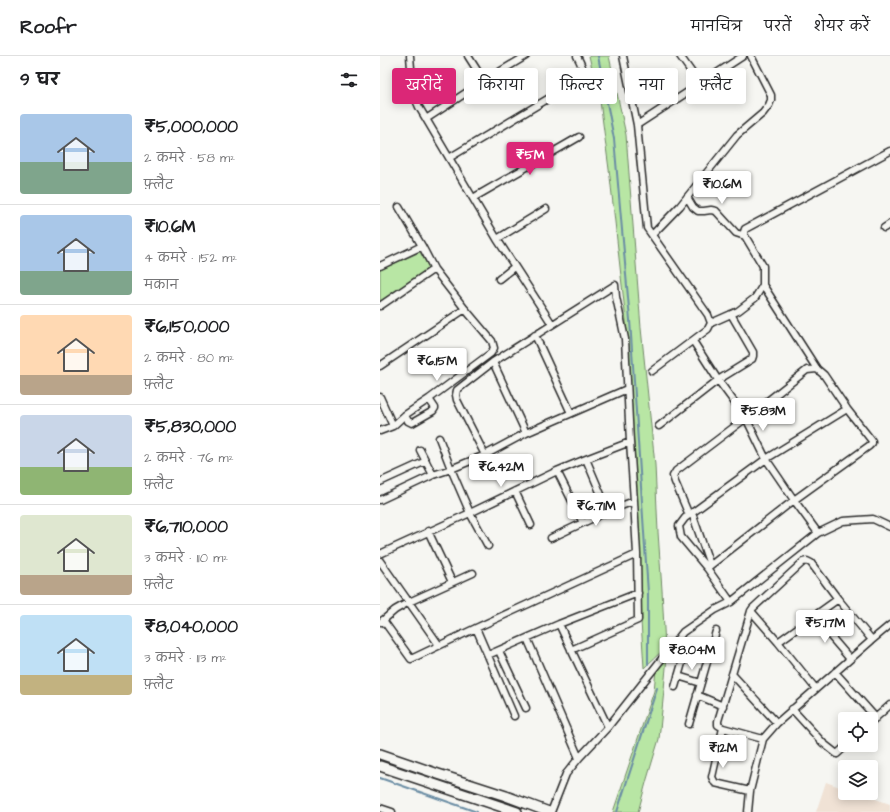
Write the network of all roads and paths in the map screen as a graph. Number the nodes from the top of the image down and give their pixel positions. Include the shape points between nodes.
1 (410, 56) edge
2 (468, 56) edge
3 (526, 56) edge
4 (577, 56) edge
5 (623, 56) edge
6 (680, 56) edge
7 (743, 56) edge
8 (751, 56) edge
9 (476, 68) edge
10 (506, 68) edge
11 (689, 68) edge
12 (725, 68) edge
13 (686, 93) edge
14 (464, 94) edge
15 (426, 119) junction
16 (637, 125) junction
17 (579, 137) dead end
18 (888, 152) edge
19 (449, 158) junction
20 (890, 160) edge
21 (687, 197) junction
22 (473, 198) junction
23 (398, 207) dead end
24 (546, 209) dead end
25 (890, 224) edge
26 (884, 228) dead end
27 (652, 235) junction
28 (744, 236) junction
29 (497, 239) junction
30 (422, 246) junction
31 (380, 266) edge
32 (514, 267) junction
33 (434, 269) junction
34 (499, 278) dead end
35 (763, 286) junction
36 (380, 306) edge
37 (465, 309) junction
38 (731, 314) junction
39 (712, 323) junction
40 (552, 324) junction
41 (535, 335) junction
42 (693, 341) junction
43 (493, 362) junction
44 (380, 366) edge
45 (816, 369) junction
46 (652, 371) dead end
47 (718, 380) junction
48 (627, 389) junction
49 (380, 397) edge
50 (429, 399) junction
51 (847, 409) junction
52 (571, 413) junction
53 (405, 415) junction
54 (746, 418) junction
55 (393, 426) junction
56 (659, 426) dead end
57 (380, 431) edge
58 (526, 433) junction
59 (439, 438) dead end
60 (630, 442) junction
61 (420, 450) dead end
62 (485, 455) junction
63 (586, 458) junction
64 (766, 459) junction
65 (426, 461) junction
66 (451, 469) junction
67 (557, 471) junction
68 (432, 475) junction
69 (380, 482) edge
70 (515, 491) junction
71 (380, 500) edge
72 (794, 500) junction
73 (634, 501) junction
74 (608, 511) junction
75 (470, 513) junction
76 (691, 514) junction
77 (583, 523) junction
78 (531, 524) dead end
79 (890, 527) edge
80 (428, 531) junction
81 (818, 533) junction
82 (551, 538) dead end
83 (488, 546) dead end
84 (380, 554) edge
85 (637, 554) junction
86 (380, 561) edge
87 (708, 566) junction
88 (473, 573) dead end
89 (452, 582) junction
90 (638, 593) junction
91 (838, 600) junction
92 (409, 602) junction
93 (731, 602) junction
94 (751, 611) junction
95 (814, 617) junction
96 (382, 621) edge
97 (559, 624) junction
98 (890, 625) edge
99 (476, 628) junction
100 (716, 631) dead end
101 (527, 638) junction
102 (872, 640) junction
103 (778, 642) junction
104 (439, 645) junction
105 (499, 650) junction
106 (571, 650) junction
107 (685, 653) dead end
108 (488, 655) junction
109 (850, 659) junction
110 (835, 672) junction
111 (732, 674) junction
112 (678, 676) junction
113 (701, 683) junction
114 (675, 687) dead end
115 (816, 689) junction
116 (697, 695) junction
117 (890, 705) edge
118 (723, 706) junction
119 (526, 708) dead end
120 (792, 710) junction
121 (867, 712) edge
122 (514, 716) dead end
123 (878, 716) edge
124 (776, 723) junction
125 (688, 724) dead end
126 (608, 727) junction
127 (723, 728) junction
128 (763, 739) junction
129 (838, 752) edge
130 (380, 754) edge
131 (579, 758) junction
132 (380, 766) edge
133 (750, 791) junction
134 (380, 808) edge
135 (392, 812) edge
136 (517, 812) edge
137 (550, 812) edge
138 (748, 812) edge

1 - 15 street via 413,93
2 - 9 street
3 - 10 street
4 - 19 street via 584,70 581,79
5 - 16 street
6 - 11 street
7 - 12 street
8 - 21 street via 771,95 769,105 737,135
13 - 16 street
14 - 15 street
15 - 19 street
16 - 27 street via 647,228
17 - 22 street
18 - 20 street
18 - 28 street via 746,229
19 - 22 street
21 - 27 street
21 - 28 street via 692,207 698,211 716,211 736,233
22 - 29 street
23 - 30 street
24 - 29 street
25 - 26 street
27 - 39 street
28 - 35 street via 763,266
29 - 32 street
30 - 31 street
30 - 33 street
32 - 34 street
32 - 40 street
33 - 36 street
33 - 37 street
35 - 38 street via 755,298
35 - 45 street
37 - 44 street
37 - 50 street via 492,341 494,348 491,354
38 - 39 street
38 - 47 street via 753,356
39 - 42 street
40 - 41 street
40 - 48 street via 615,285 625,339
41 - 43 street
41 - 52 street
42 - 46 street
42 - 47 street
43 - 58 street
43 - 62 street via 457,390 456,395
45 - 51 street via 824,375
45 - 54 street via 807,370
47 - 54 street
47 - 56 street
48 - 52 street
48 - 60 street
49 - 55 street
50 - 53 street
50 - 53 street via 435,408 433,411 412,423
51 - 64 street
51 - 72 street via 872,443
52 - 58 street
53 - 55 street
54 - 64 street
54 - 76 street via 676,470 673,476 675,482
55 - 57 street
58 - 62 street
59 - 66 street
60 - 63 street
60 - 73 street
61 - 65 street
62 - 66 street
63 - 67 street
63 - 74 street
64 - 72 street
64 - 76 street
65 - 68 street
65 - 69 street
66 - 68 street
66 - 75 street
67 - 70 street
67 - 77 street
68 - 71 street
70 - 75 street
70 - 78 street
72 - 81 street
72 - 87 street
73 - 74 street
73 - 85 street
74 - 77 street
75 - 80 street
75 - 83 street
76 - 87 street
76 - 87 street via 679,526 681,537
77 - 82 street
79 - 81 street via 873,519 851,520 843,521
80 - 84 street
80 - 89 street
81 - 93 street
85 - 90 street
85 - 99 street
86 - 92 street
87 - 93 street
88 - 89 street
89 - 92 street
90 - 97 street
90 - 106 street via 638,620
91 - 94 street via 807,561
91 - 95 street
91 - 102 street
92 - 96 street
92 - 104 street
93 - 126 street via 683,632
94 - 103 street
94 - 111 street
95 - 103 street
95 - 109 street
96 - 104 street via 411,659
97 - 101 street
97 - 106 street
98 - 102 street
99 - 104 street
99 - 108 street
100 - 113 street
101 - 105 street
101 - 131 street
102 - 109 street
103 - 115 street
105 - 108 street
105 - 119 street
106 - 126 street
107 - 112 street
108 - 122 street
109 - 110 street
110 - 115 street
110 - 121 street
111 - 118 street
111 - 124 street
112 - 113 street
112 - 114 street
113 - 116 street
115 - 120 street
116 - 118 street
116 - 125 street
117 - 123 street
118 - 127 street via 718,721 718,725
120 - 124 street
120 - 129 street via 836,754
124 - 128 street
126 - 131 street
127 - 128 street
127 - 133 street via 712,777 715,783
128 - 133 street
130 - 137 main road
131 - 137 street via 566,774
132 - 136 main road
133 - 138 street
134 - 135 street

